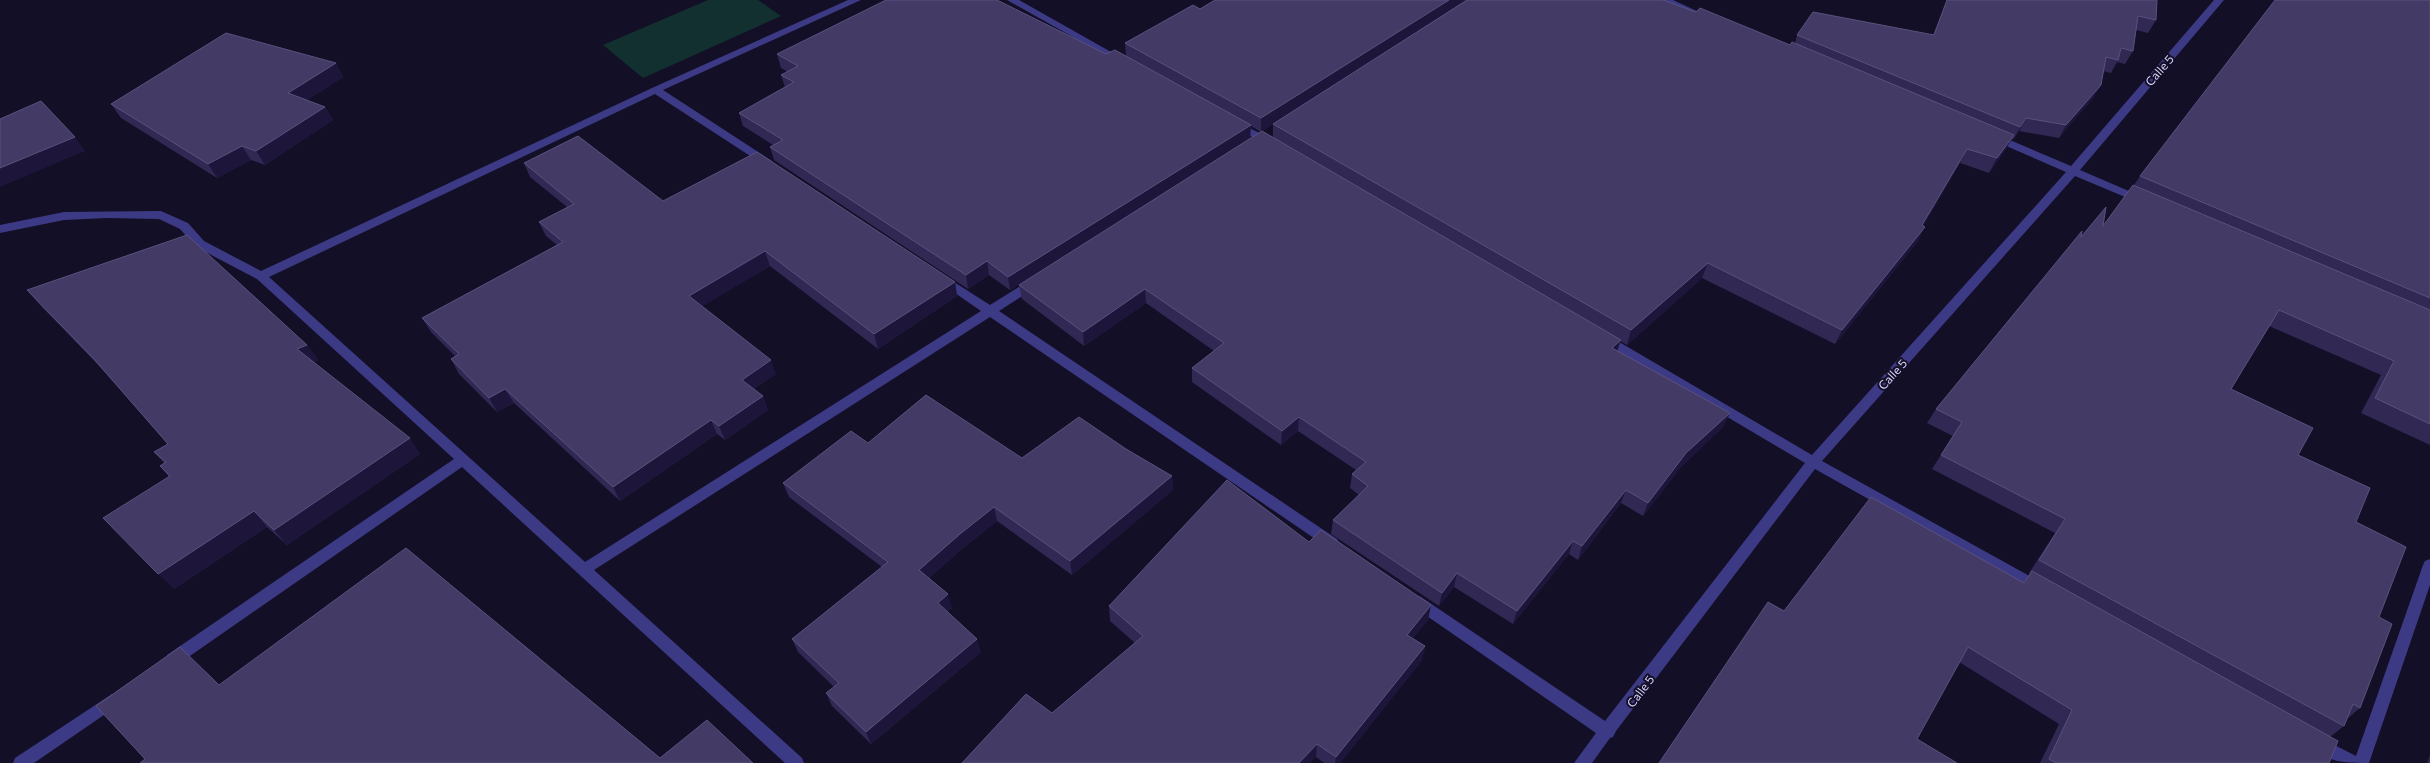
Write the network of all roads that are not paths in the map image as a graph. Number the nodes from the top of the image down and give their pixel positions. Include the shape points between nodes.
1 (856, 0) edge
2 (1012, 0) edge
3 (1666, 0) edge
4 (2219, 0) edge
5 (1702, 15) edge
6 (1132, 66) edge
7 (656, 90) junction
8 (1227, 119) edge
9 (1982, 133) edge
10 (1278, 148) edge
11 (778, 170) edge
12 (2073, 171) junction
13 (2156, 206) edge
14 (0, 229) edge
15 (934, 273) edge
16 (1048, 274) edge
17 (260, 276) junction
18 (991, 310) junction
19 (1591, 331) edge
20 (464, 460) junction
21 (1813, 462) junction
22 (1345, 552) edge
23 (2430, 565) edge
24 (585, 569) junction
25 (1402, 591) edge
26 (2048, 593) edge
27 (160, 668) edge
28 (128, 690) edge
29 (1608, 732) junction
30 (2310, 739) edge
31 (21, 763) edge
32 (796, 763) edge
33 (1582, 763) edge
34 (2354, 763) edge
35 (2361, 763) edge

1 - 7 street
2 - 6 street
3 - 5 street
4 - 12 street, Calle 5
7 - 11 street
7 - 17 street
8 - 10 street
9 - 12 street
12 - 13 street
12 - 21 street, Calle 5
14 - 17 street via 64,216 162,215 184,226 200,244
15 - 18 street
16 - 18 street
17 - 20 street
18 - 22 street
18 - 24 street
19 - 21 street
20 - 24 street
20 - 27 street
21 - 26 street
21 - 29 street, Calle 5
23 - 35 street
24 - 32 street
25 - 29 street
28 - 31 street
29 - 33 street, Calle 5
30 - 34 street

